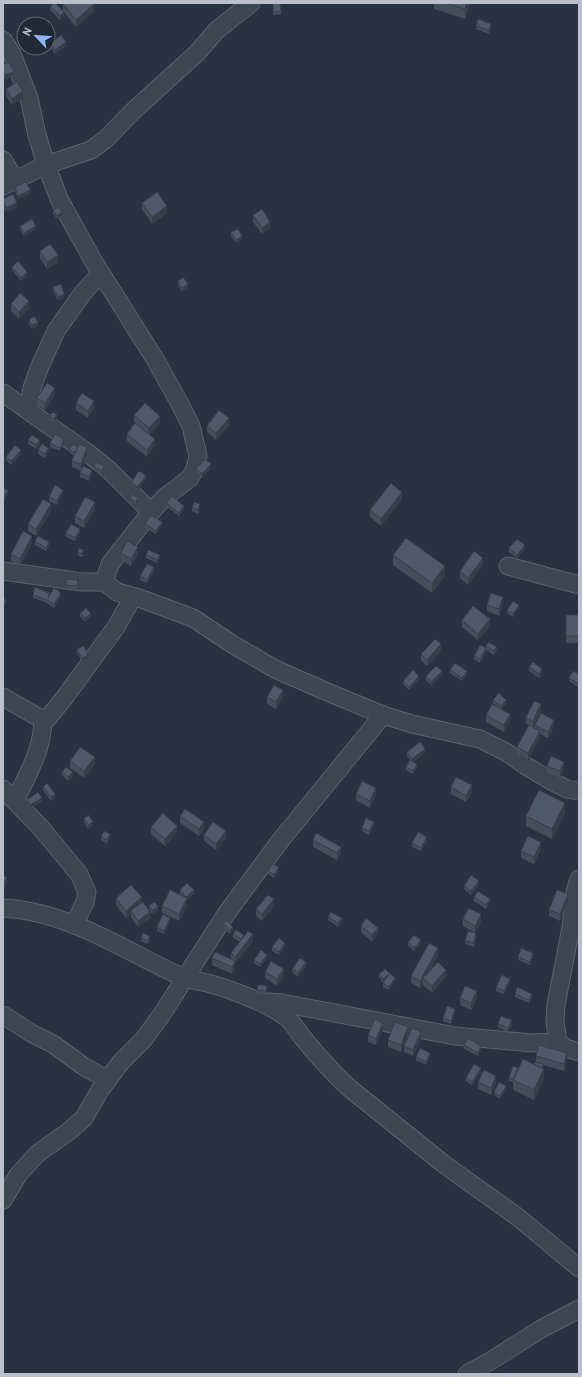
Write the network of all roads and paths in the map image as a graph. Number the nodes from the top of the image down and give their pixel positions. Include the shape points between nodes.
1 (251, 3) edge
2 (3, 40) edge
3 (3, 160) edge
4 (46, 165) junction
5 (9, 183) edge
6 (101, 273) junction
7 (3, 393) edge
8 (28, 410) junction
9 (151, 512) junction
10 (508, 566) dead end
11 (3, 571) edge
12 (104, 582) junction
13 (579, 585) edge
14 (133, 596) junction
15 (3, 697) edge
16 (383, 715) junction
17 (43, 720) junction
18 (3, 789) edge
19 (579, 791) edge
20 (15, 801) junction
21 (579, 879) edge
22 (3, 908) edge
23 (74, 925) junction
24 (184, 978) junction
25 (257, 1002) junction
26 (3, 1015) edge
27 (558, 1042) junction
28 (579, 1052) edge
29 (108, 1080) junction
30 (3, 1200) edge
31 (579, 1268) edge
32 (579, 1309) edge
33 (467, 1374) edge

1 - 4 street via 217,30 197,53 106,139 91,150
2 - 4 street via 12,54 29,98
3 - 5 street
4 - 5 street
4 - 6 street via 60,201
6 - 8 street via 56,330 32,388
6 - 9 street via 180,404 191,426 198,456 190,478 165,497
7 - 8 street
8 - 9 street via 109,470
9 - 12 street via 110,564
10 - 13 street
11 - 12 street via 82,582
12 - 14 street via 117,592
14 - 16 street via 193,618 275,669
14 - 17 street via 116,627 65,697 48,718
15 - 17 street
16 - 19 street via 480,739 553,782
16 - 24 street via 280,842 226,914
17 - 20 street via 43,734 37,755
18 - 20 street
20 - 23 street via 82,880 87,892 86,902
21 - 27 street via 556,1005
22 - 23 street via 29,910
23 - 24 street
24 - 25 street via 218,986
24 - 29 street via 144,1039 121,1062
25 - 27 street via 282,1003 455,1036 532,1043
25 - 31 street via 275,1009 290,1020 335,1074 378,1112 445,1165 519,1218
26 - 29 street
27 - 28 street
29 - 30 street via 84,1118 37,1154 18,1175
32 - 33 street

